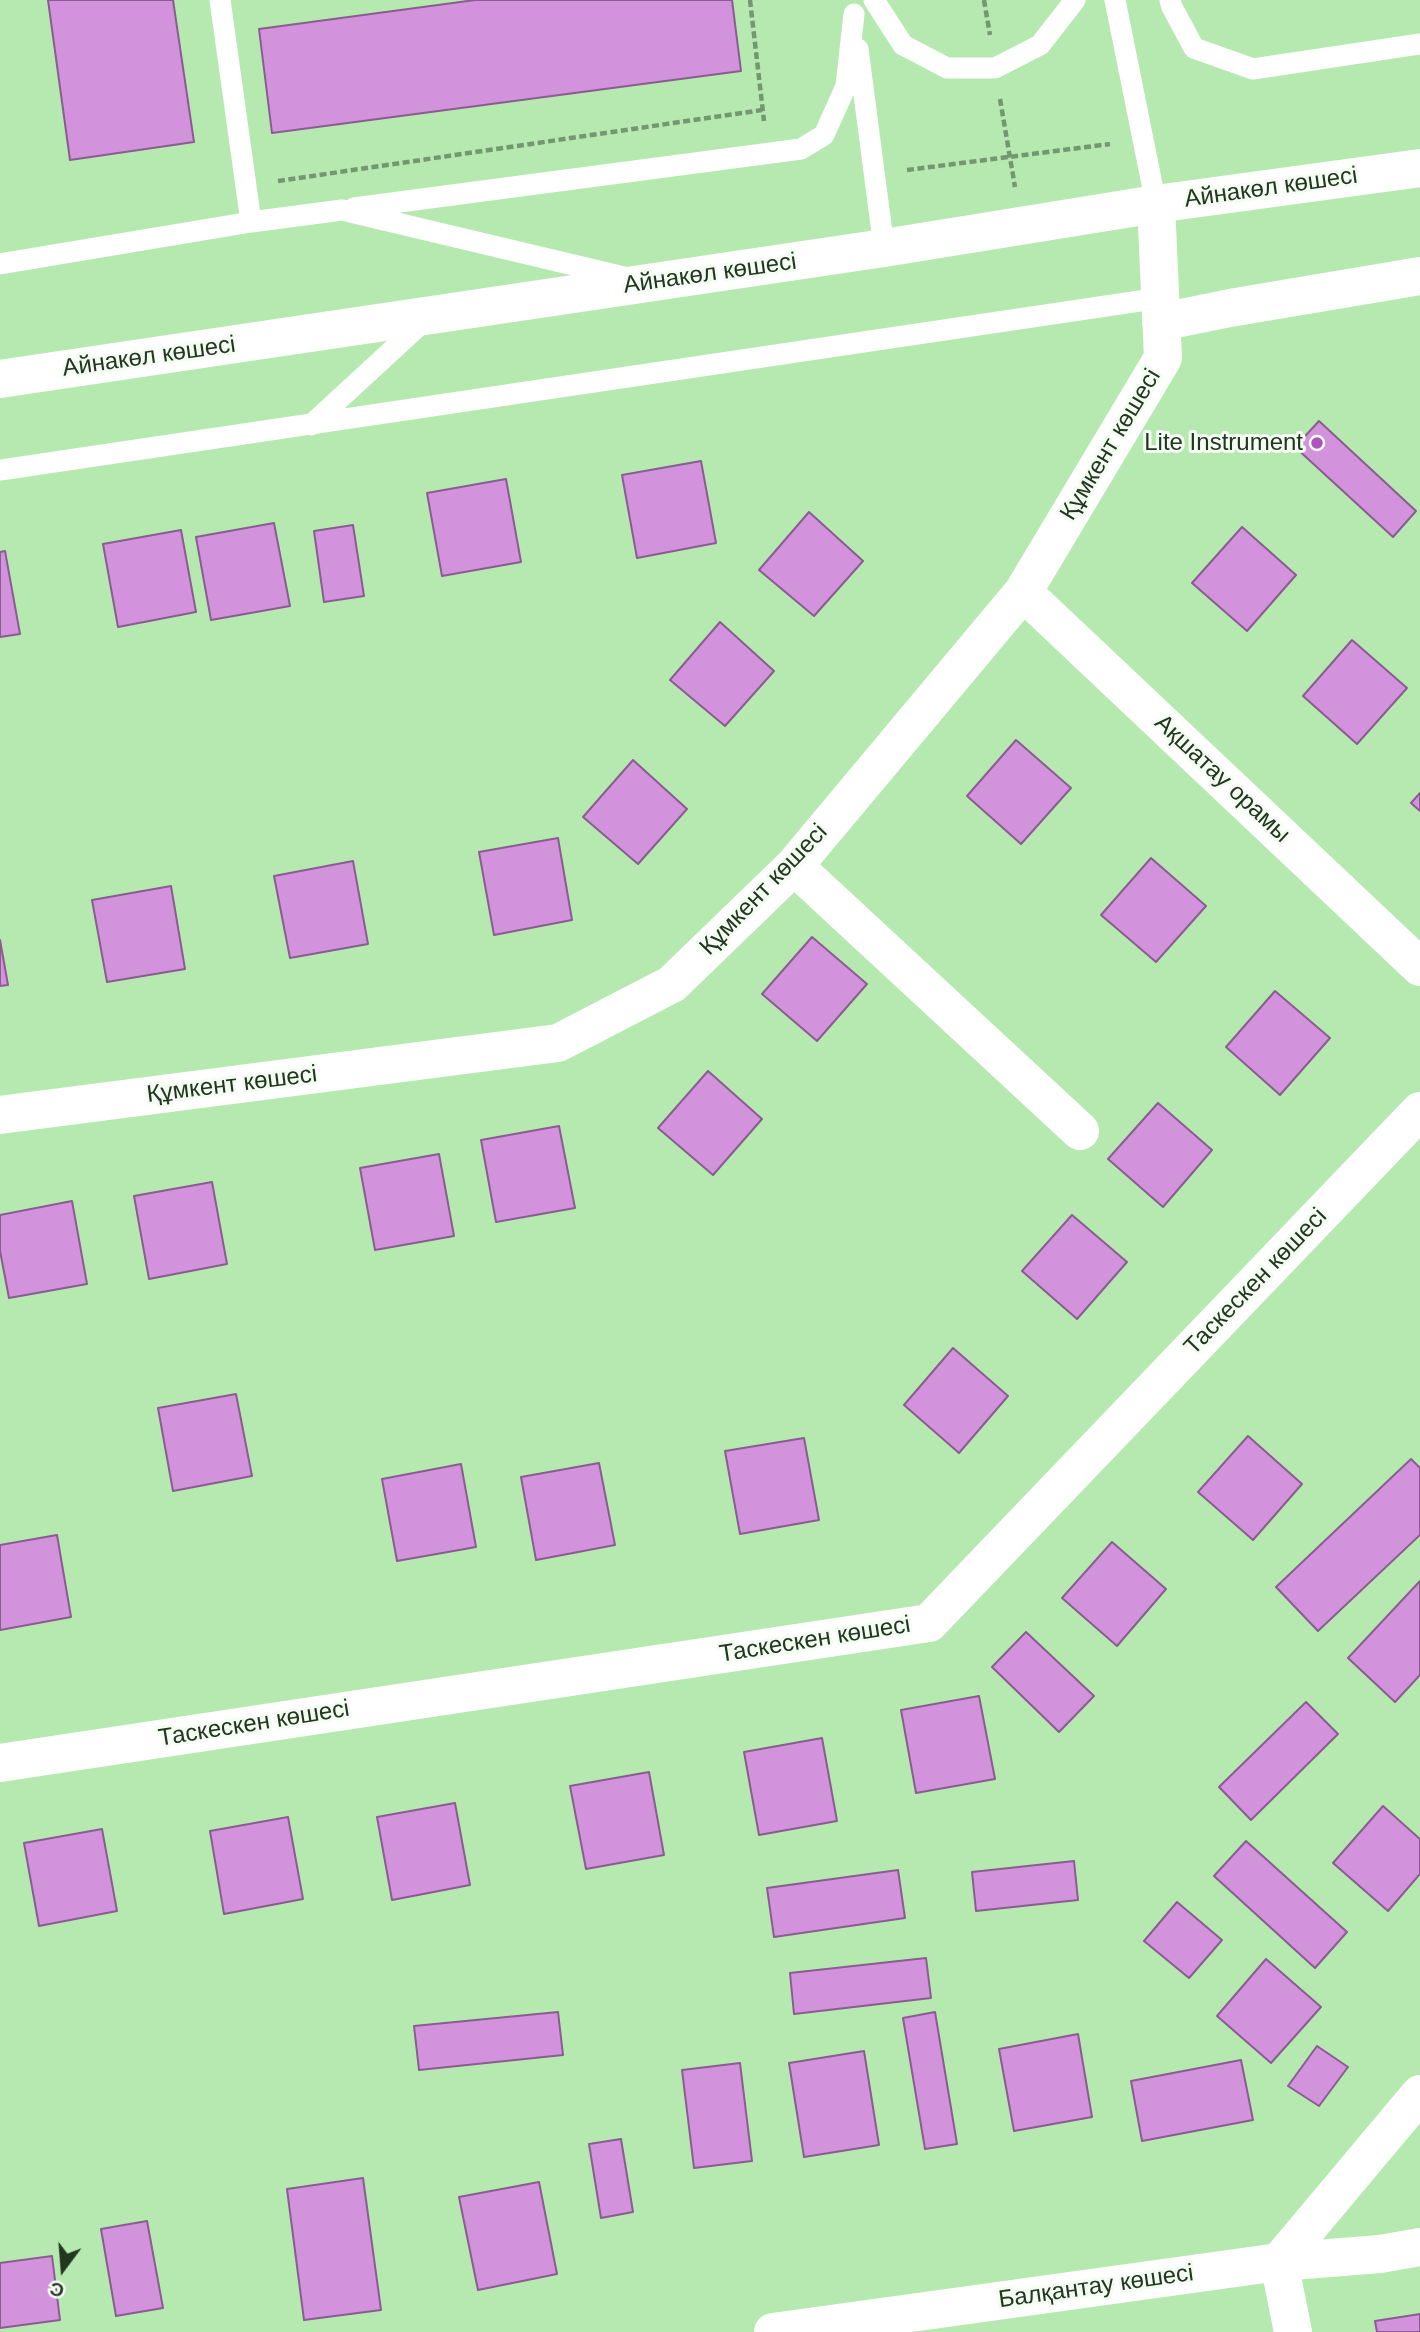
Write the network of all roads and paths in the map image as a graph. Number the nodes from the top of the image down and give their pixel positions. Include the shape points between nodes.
1 (220, 0) edge
2 (750, 0) edge
3 (874, 0) edge
4 (984, 0) edge
5 (1075, 0) edge
6 (1115, 0) edge
7 (1170, 0) edge
8 (853, 7) edge
9 (1420, 44) edge
10 (995, 68) junction
11 (762, 110) junction
12 (1143, 140) junction
13 (768, 153) junction
14 (1011, 156) junction
15 (1420, 168) edge
16 (875, 174) junction
17 (246, 186) junction
18 (1156, 204) junction
19 (342, 210) junction
20 (251, 222) junction
21 (1021, 226) junction
22 (884, 248) junction
23 (32, 258) junction
24 (0, 264) edge
25 (1420, 276) edge
26 (0, 278) edge
27 (650, 283) junction
28 (1161, 310) junction
29 (430, 315) junction
30 (0, 379) edge
31 (311, 425) junction
32 (0, 470) edge
33 (1023, 592) junction
34 (794, 866) junction
35 (1420, 967) edge
36 (1420, 1111) edge
37 (0, 1115) edge
38 (1080, 1131) dead end
39 (0, 1763) edge
40 (1420, 2094) edge
41 (1420, 2248) edge
42 (1279, 2262) junction
43 (773, 2332) edge
44 (1293, 2332) edge

1 - 17 lane
2 - 11 path
3 - 10 lane via 903,45 947,68
4 - 10 path
5 - 10 lane via 1040,45
6 - 12 lane
7 - 9 lane via 1194,48 1253,69
8 - 13 lane via 846,86 824,135 801,149
8 - 16 lane
10 - 14 path
11 - 13 path
11 - 17 path
12 - 14 path
12 - 18 lane
13 - 19 lane
14 - 16 path
14 - 21 path
15 - 18 street, Айнакөл көшесі
16 - 22 lane
17 - 20 lane
18 - 21 street, Айнакөл көшесі
18 - 28 street, Құмкент көшесі
19 - 20 lane
19 - 27 lane
20 - 23 lane
21 - 22 street, Айнакөл көшесі
22 - 27 street, Айнакөл көшесі
23 - 24 lane
23 - 26 lane
25 - 28 street via 1230,308
27 - 29 street, Айнакөл көшесі
28 - 31 lane
28 - 33 street, Құмкент көшесі via 1163,358
29 - 30 street, Айнакөл көшесі
29 - 31 lane
31 - 32 lane
33 - 34 street, Құмкент көшесі
33 - 35 street, Ақшатау орамы
34 - 37 street, Құмкент көшесі via 672,984 558,1043
34 - 38 street
36 - 39 street, Таскескен көшесі via 929,1623
40 - 42 street
41 - 42 street, Балқантау көшесі
42 - 43 street, Балқантау көшесі
42 - 44 street

